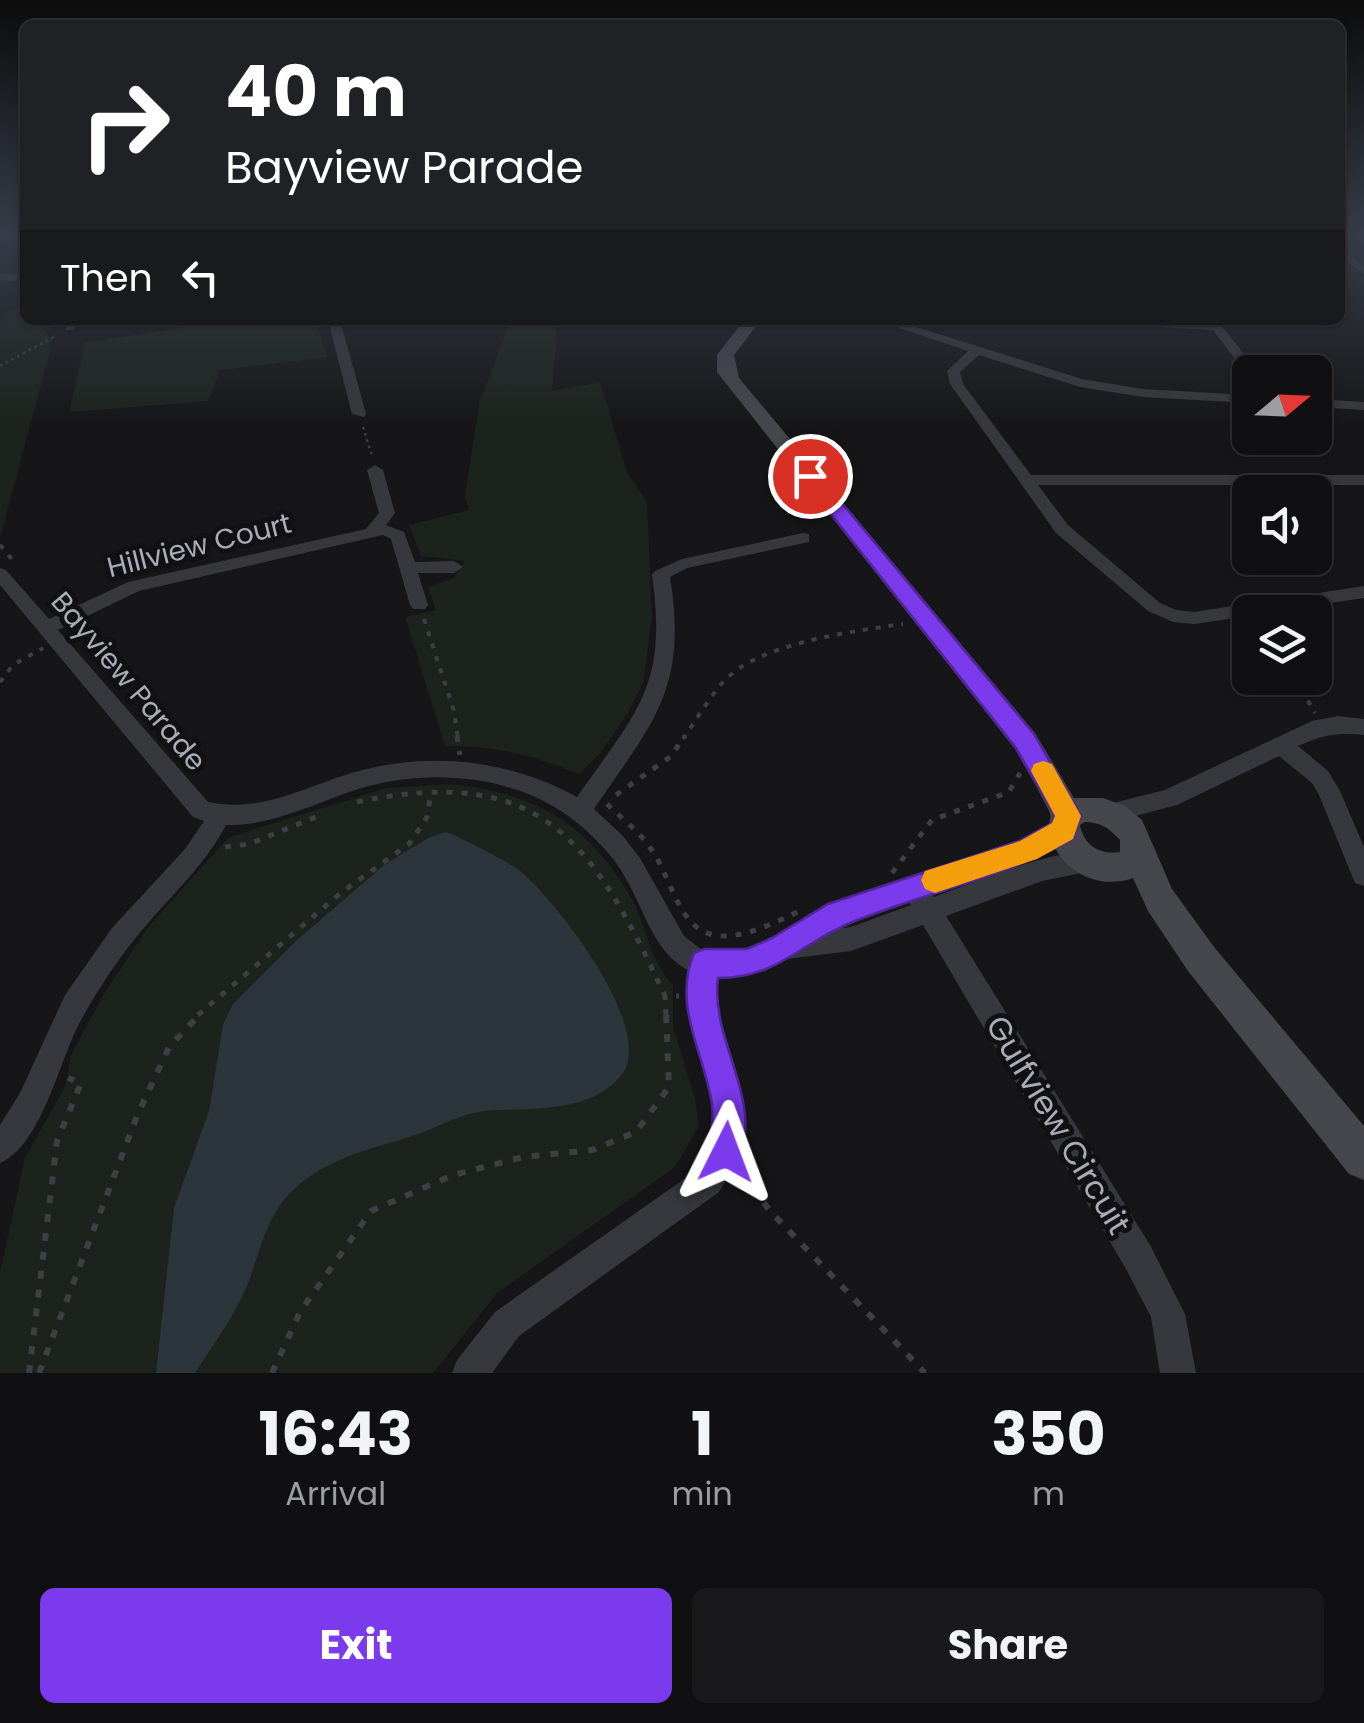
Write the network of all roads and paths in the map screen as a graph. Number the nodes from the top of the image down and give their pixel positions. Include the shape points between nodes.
1 (69, 325) edge
2 (335, 325) edge
3 (748, 325) edge
4 (759, 325) edge
5 (909, 325) edge
6 (1215, 325) edge
7 (976, 350) junction
8 (1239, 355) edge
9 (0, 366) edge
10 (743, 392) junction
11 (1232, 398) edge
12 (1332, 404) edge
13 (1364, 406) edge
14 (359, 414) joint
15 (375, 470) joint
16 (1024, 480) junction
17 (1364, 480) edge
18 (372, 532) junction
19 (803, 538) dead end
20 (408, 568) junction
21 (454, 568) dead end
22 (0, 574) edge
23 (1364, 592) edge
24 (419, 605) joint
25 (928, 622) junction
26 (51, 634) junction
27 (0, 682) edge
28 (1305, 695) edge
29 (1318, 718) dead end
30 (1364, 727) edge
31 (1281, 745) junction
32 (1029, 747) junction
33 (461, 769) junction
34 (431, 792) junction
35 (352, 803) dead end
36 (583, 814) junction
37 (219, 816) junction
38 (317, 817) dead end
39 (1101, 825) junction
40 (201, 851) junction
41 (1095, 865) junction
42 (1364, 875) edge
43 (921, 899) junction
44 (879, 900) junction
45 (783, 948) junction
46 (1200, 959) junction
47 (704, 963) junction
48 (665, 996) junction
49 (700, 997) junction
50 (45, 1068) junction
51 (0, 1148) edge
52 (726, 1152) junction
53 (1364, 1159) edge
54 (28, 1373) edge
55 (40, 1373) edge
56 (272, 1373) edge
57 (470, 1373) edge
58 (925, 1373) edge
59 (1178, 1373) edge

1 - 9 path
2 - 14 street
3 - 10 main road via 722,361
4 - 10 main road via 730,363
5 - 7 street
6 - 8 street
7 - 11 street via 1108,389
7 - 16 street via 953,375
10 - 25 main road
12 - 13 street
14 - 15 path
15 - 18 street via 387,514
16 - 17 street
16 - 23 street via 1074,540 1173,616
18 - 20 street via 398,536
18 - 26 street, Hillview Court via 134,586
19 - 36 street via 682,564 662,575 664,673
20 - 21 street
20 - 24 street
22 - 26 street, Bayview Parade
24 - 33 path via 454,711
25 - 32 main road
25 - 36 path via 827,635 746,664 724,680 670,757
26 - 27 path
26 - 37 street, Bayview Parade via 197,808
28 - 29 path
30 - 31 street via 1328,725
31 - 39 street
31 - 42 street via 1330,791
32 - 39 main road
32 - 44 path via 1009,792 932,820 898,862
33 - 36 street via 516,779
33 - 37 street via 390,773 263,814
34 - 35 path
34 - 48 path via 461,790 511,804 560,832 594,865 629,917
34 - 55 path via 427,817 408,844 253,966 169,1047
36 - 47 street via 638,874 672,944
37 - 40 street
38 - 40 path via 249,844
39 - 41 main road via 1071,848
39 - 41 main road via 1134,862 1124,868
39 - 43 street via 1027,850
39 - 46 main road
40 - 50 street via 101,963
41 - 43 street via 1042,870
41 - 46 main road
43 - 44 street
43 - 45 street via 851,939
43 - 59 street, Gulfview Circuit via 1138,1257 1168,1314
44 - 45 street via 838,914
45 - 47 street via 747,963
46 - 53 main road
47 - 49 street
48 - 49 path
48 - 56 path via 669,1087 636,1132 592,1150 524,1157 454,1175 370,1211 300,1312
49 - 52 street via 728,1098
50 - 51 street via 25,1118
50 - 54 path via 81,1083 57,1142
52 - 57 street via 700,1188 506,1324
52 - 58 path via 770,1212

